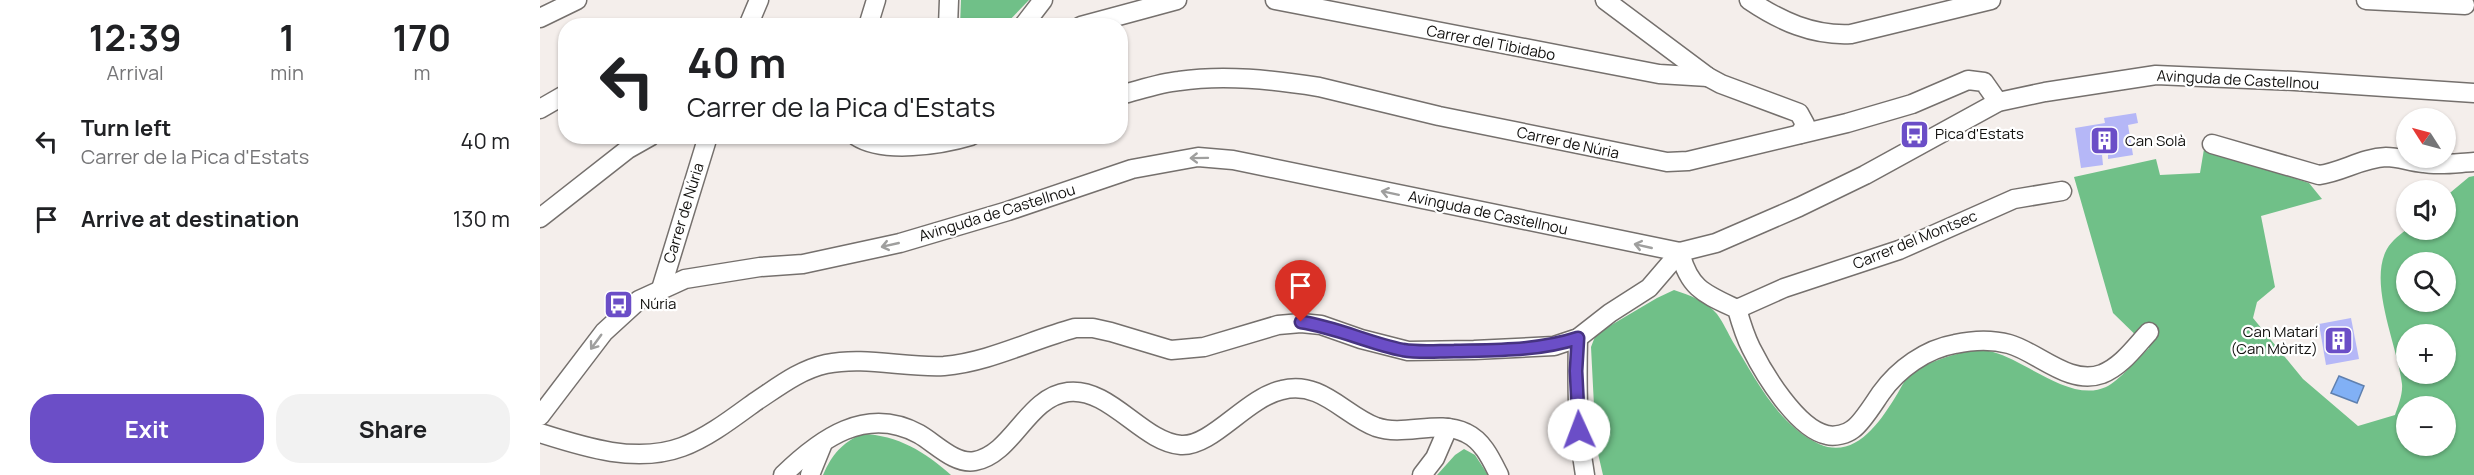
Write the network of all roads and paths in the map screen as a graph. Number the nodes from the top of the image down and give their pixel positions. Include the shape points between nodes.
1 (578, 0) edge
2 (759, 0) edge
3 (876, 0) edge
4 (949, 0) edge
5 (1043, 0) edge
6 (1177, 0) edge
7 (1275, 0) edge
8 (1605, 0) edge
9 (1749, 0) edge
10 (1991, 0) edge
11 (2366, 0) edge
12 (2466, 5) edge
13 (540, 18) edge
14 (751, 18) edge
15 (870, 18) edge
16 (948, 18) edge
17 (1029, 18) edge
18 (1111, 18) edge
19 (1708, 77) junction
20 (1128, 93) edge
21 (2474, 93) edge
22 (558, 99) edge
23 (1998, 102) junction
24 (540, 109) edge
25 (1800, 134) junction
26 (636, 144) edge
27 (706, 144) edge
28 (882, 144) edge
29 (920, 144) edge
30 (2212, 144) dead end
31 (2474, 162) edge
32 (2062, 191) dead end
33 (540, 218) edge
34 (1680, 252) junction
35 (661, 289) junction
36 (1737, 309) junction
37 (2149, 332) dead end
38 (1578, 338) junction
39 (540, 416) edge
40 (1448, 428) junction
41 (540, 433) edge
42 (823, 442) junction
43 (965, 468) edge
44 (783, 475) edge
45 (810, 475) edge
46 (1422, 475) edge
47 (1499, 475) edge
48 (1585, 475) edge

1 - 13 street
2 - 14 street
3 - 15 street
4 - 16 street
5 - 17 street
6 - 18 street
7 - 19 street, Carrer del Tibidabo via 1641,71
8 - 19 street
9 - 10 street via 1809,32 1830,35 1851,34
11 - 12 street
19 - 25 street via 1799,113 1805,124
20 - 25 street, Carrer de Núria via 1196,79 1285,82 1667,162 1688,161
21 - 23 street, Avinguda de Castellnou via 2156,75
22 - 24 street
23 - 25 street, Carrer de Núria via 1984,82 1968,80 1912,104
23 - 34 street, Avinguda de Castellnou via 1799,207 1700,248
26 - 33 street
27 - 35 street, Carrer de Núria
28 - 29 street
30 - 31 street via 2319,175 2385,157 2422,163
32 - 36 street, Carrer del Montsec via 2014,199 1899,250 1784,288
34 -> 35 street, Avinguda de Castellnou via 1233,160 1198,158 1132,169 900,243 803,264 685,279
34 - 36 street via 1685,273 1696,287
34 - 38 street via 1649,288
35 -> 39 street, Avinguda de Castellnou via 639,300 604,332
36 - 37 street via 1751,349 1788,404 1813,429 1839,436 1854,429 1908,365 1936,348 1987,340 2010,344 2063,370 2093,376 2115,367
38 - 41 street via 1554,346 1522,349 1408,351 1301,322 1204,347 1171,350 1093,328 1075,328 963,364 842,362 807,369 683,447 658,453 581,446
38 - 48 street via 1579,443
40 - 43 street via 1375,427 1317,392 1301,388 1271,393 1205,440 1180,445 1099,400 1069,392 1048,399 1004,443
40 - 46 street via 1435,458
40 - 47 street via 1478,441
42 - 43 street via 839,431 878,422 918,433
42 - 44 street
42 - 45 street

